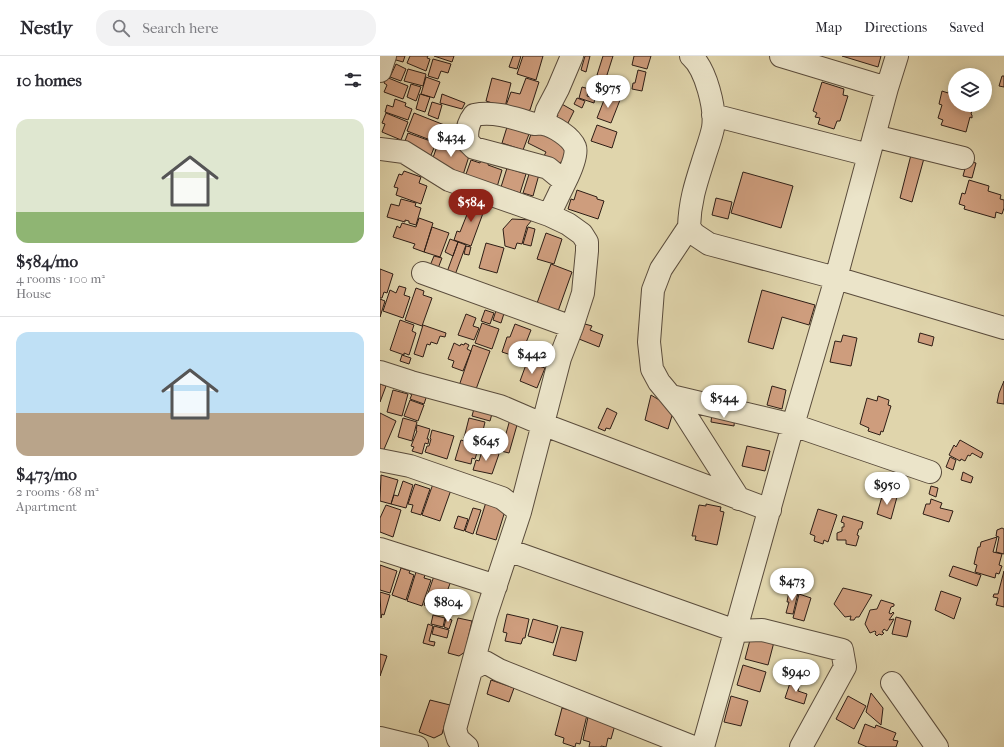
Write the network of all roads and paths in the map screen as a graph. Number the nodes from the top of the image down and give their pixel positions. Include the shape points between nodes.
1 (385, 56) edge
2 (572, 56) edge
3 (692, 56) edge
4 (781, 56) edge
5 (897, 56) edge
6 (380, 71) edge
7 (887, 88) junction
8 (713, 115) junction
9 (543, 124) junction
10 (872, 146) junction
11 (380, 149) edge
12 (963, 158) dead end
13 (565, 182) junction
14 (549, 215) junction
15 (689, 227) junction
16 (422, 273) dead end
17 (836, 278) junction
18 (572, 327) junction
19 (1004, 328) edge
20 (380, 372) edge
21 (670, 396) junction
22 (542, 424) junction
23 (793, 425) junction
24 (380, 460) edge
25 (930, 472) dead end
26 (739, 499) junction
27 (770, 510) junction
28 (520, 512) junction
29 (380, 549) edge
30 (508, 550) junction
31 (496, 586) junction
32 (736, 631) junction
33 (472, 669) junction
34 (892, 682) dead end
35 (380, 738) edge
36 (460, 744) edge
37 (417, 747) edge
38 (693, 747) edge
39 (703, 747) edge
40 (801, 747) edge
41 (937, 747) edge

1 - 6 street
2 - 9 street
3 - 8 street via 707,83
4 - 7 street
5 - 7 street
7 - 10 street
8 - 10 street
8 - 15 street via 713,128 692,194
9 - 13 street via 563,133 575,146 574,159
9 - 13 street via 506,115 474,115 470,120 468,142 474,148 548,168
10 - 12 street
10 - 17 street
11 - 14 street via 404,152 449,180
13 - 14 street
14 - 18 street via 578,230 587,242 583,292
15 - 17 street via 694,234 709,244
15 - 21 street via 661,269 653,290 649,342 652,369
16 - 18 street
17 - 19 street
17 - 23 street
18 - 22 street via 560,358
20 - 22 street via 500,406
21 - 23 street
21 - 26 street via 683,411
22 - 26 street
22 - 28 street
23 - 25 street
23 - 27 street
24 - 28 street via 410,466 502,498
26 - 27 street
27 - 32 street
28 - 30 street
29 - 31 street
30 - 31 street
30 - 32 street
31 - 33 street
32 - 39 street
32 - 40 street via 762,630 842,650 845,667
33 - 36 street via 455,729
33 - 38 street via 485,662 499,670
34 - 41 street
35 - 37 street

